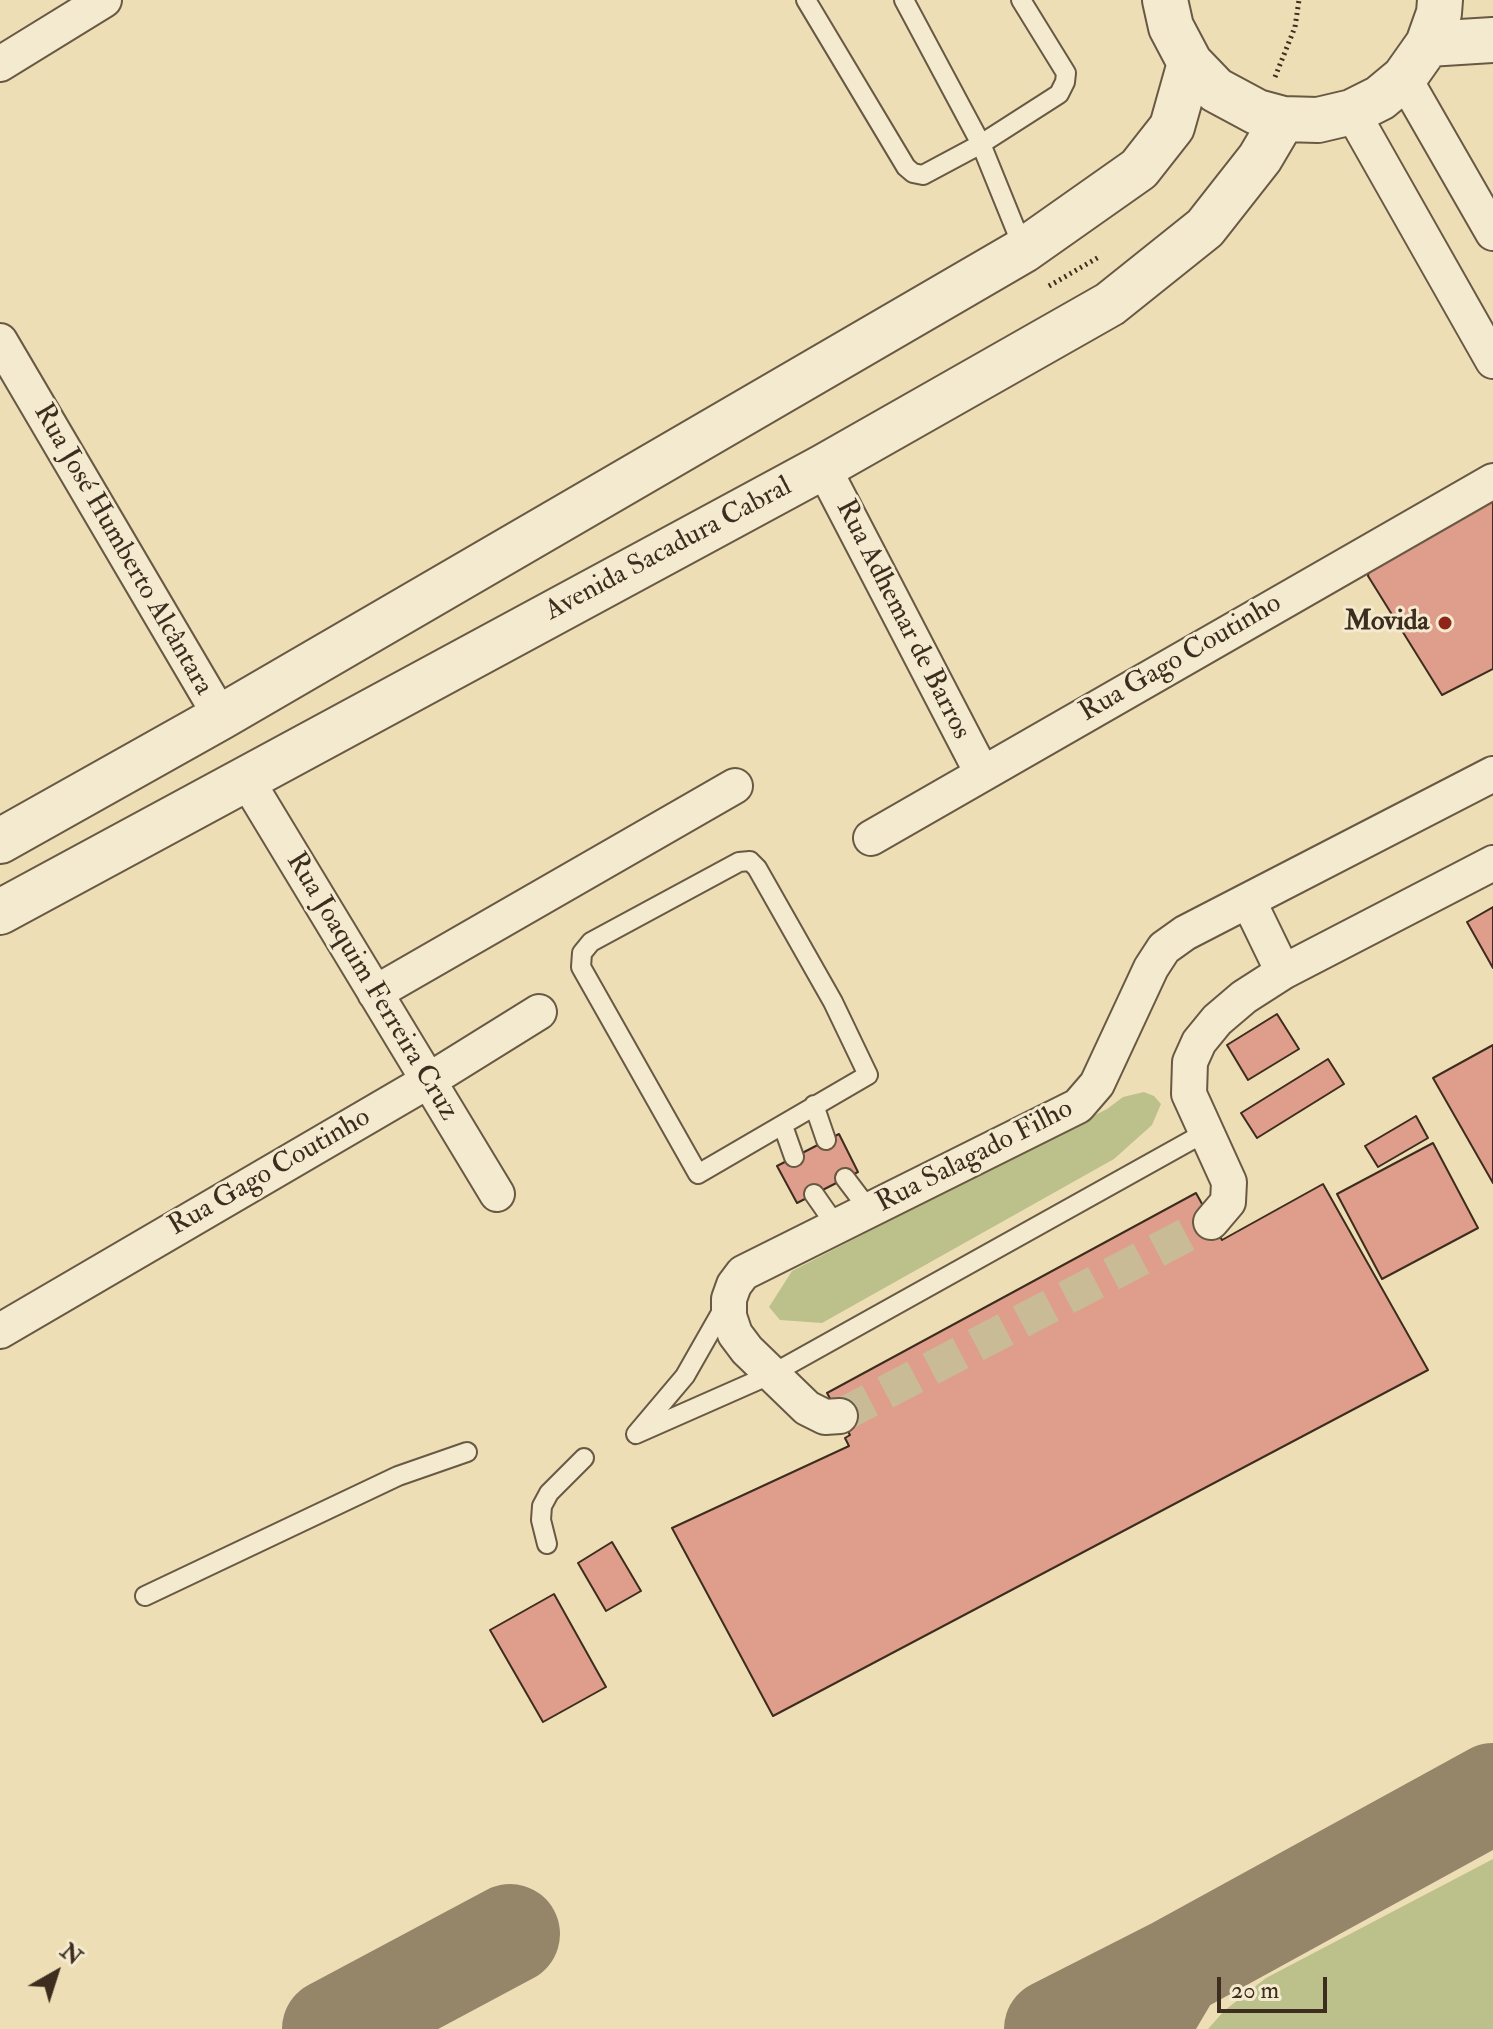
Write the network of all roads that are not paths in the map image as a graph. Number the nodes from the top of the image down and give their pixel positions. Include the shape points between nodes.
1 (104, 0) edge
2 (806, 0) edge
3 (904, 0) edge
4 (1021, 0) edge
5 (1165, 0) edge
6 (1440, 0) edge
7 (1493, 40) edge
8 (1416, 61) junction
9 (1190, 63) junction
10 (0, 64) edge
11 (1352, 112) junction
12 (1270, 115) junction
13 (981, 144) junction
14 (1493, 233) edge
15 (1024, 250) junction
16 (0, 341) edge
17 (1493, 361) edge
18 (823, 467) junction
19 (1493, 481) edge
20 (221, 717) junction
21 (982, 773) junction
22 (1493, 774) edge
23 (246, 779) junction
24 (735, 786) dead end
25 (871, 838) dead end
26 (0, 841) edge
27 (1493, 863) edge
28 (1249, 902) junction
29 (0, 912) edge
30 (1283, 972) junction
31 (375, 993) junction
32 (539, 1012) dead end
33 (428, 1081) junction
34 (814, 1105) junction
35 (783, 1126) junction
36 (1206, 1132) junction
37 (826, 1140) dead end
38 (794, 1157) dead end
39 (845, 1178) dead end
40 (497, 1194) dead end
41 (814, 1194) dead end
42 (870, 1211) junction
43 (1211, 1222) tunnel mouth
44 (837, 1227) junction
45 (729, 1299) junction
46 (0, 1331) edge
47 (772, 1374) junction
48 (840, 1416) tunnel mouth
49 (467, 1452) dead end
50 (584, 1458) dead end
51 (547, 1544) dead end
52 (145, 1596) dead end

1 - 10 street
2 - 13 lane via 913,173 923,175
3 - 13 lane
4 - 13 lane via 1066,73 1065,82 1059,94
5 - 9 street via 1171,27
6 - 8 street
7 - 8 street
8 - 11 street via 1380,98
8 - 14 street
9 - 12 street via 1216,90
9 - 15 street via 1172,127 1139,169
11 - 12 street via 1318,120
11 - 17 street
12 - 18 street, Avenida Sacadura Cabral via 1260,158 1205,228 1110,304
13 - 15 lane
15 - 20 street
16 - 20 street, Rua José Humberto Alcântara
18 - 21 street, Rua Adhemar de Barros
18 - 23 street, Avenida Sacadura Cabral
19 - 21 street, Rua Gago Coutinho
20 - 26 street
21 - 25 street, Rua Gago Coutinho
22 - 28 street, Rua Salagado Filho
23 - 29 street, Avenida Sacadura Cabral
23 - 31 street, Rua Joaquim Ferreira Cruz
24 - 31 street
27 - 30 street
28 - 30 street
28 - 42 street, Rua Salagado Filho via 1164,948 1097,1084 1078,1106
30 - 36 street via 1217,1020 1199,1042 1190,1062 1189,1094
31 - 33 street, Rua Joaquim Ferreira Cruz
32 - 33 street, Rua Gago Coutinho
33 - 40 street, Rua Joaquim Ferreira Cruz
33 - 46 street, Rua Gago Coutinho
34 - 35 lane
34 - 35 lane via 868,1075 833,1002 750,861 739,862 591,942 582,953 581,967 698,1174
34 - 37 lane
35 - 38 lane
36 - 43 street via 1229,1182 1228,1202
36 - 47 lane
39 - 42 lane
41 - 44 lane
42 - 44 street, Rua Salagado Filho
44 - 45 street, Rua Salagado Filho via 743,1273
45 - 47 street via 735,1334
45 - 47 lane via 685,1376 636,1434
47 - 48 street via 807,1408 825,1417
49 - 52 lane via 398,1476
50 - 51 lane via 542,1506

